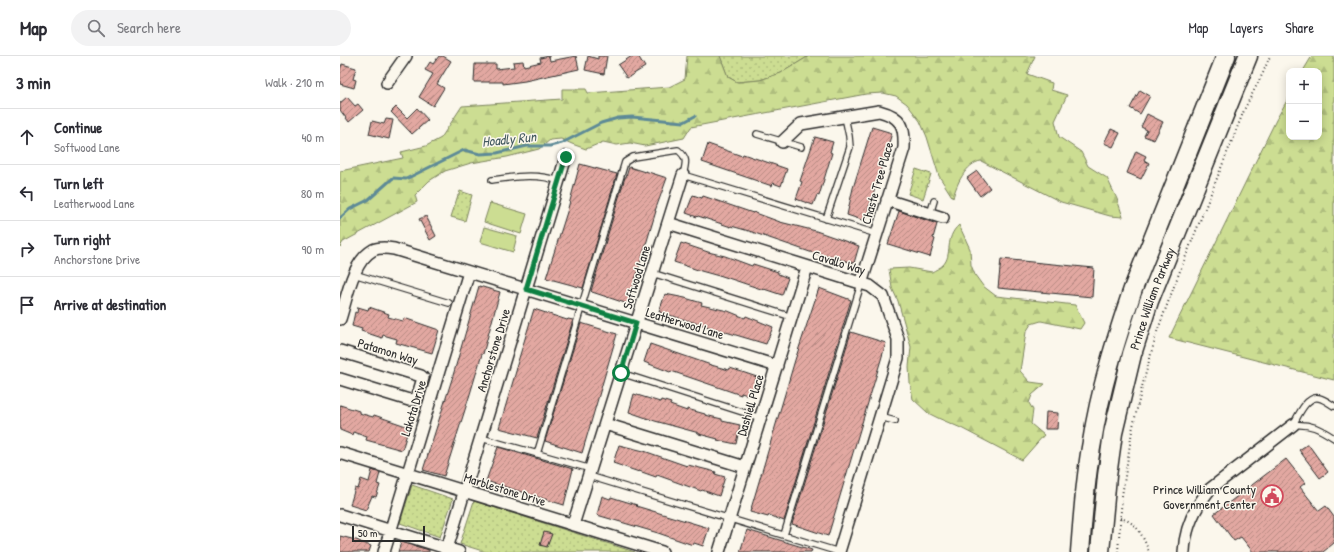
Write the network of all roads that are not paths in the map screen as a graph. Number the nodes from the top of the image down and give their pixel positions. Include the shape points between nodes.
1 (406, 56) edge
2 (1226, 56) edge
3 (1248, 56) edge
4 (387, 83) dead end
5 (845, 117) junction
6 (757, 134) dead end
7 (782, 142) junction
8 (800, 147) dead end
9 (566, 157) dead end
10 (683, 175) junction
11 (492, 180) dead end
12 (559, 181) junction
13 (887, 200) junction
14 (934, 201) dead end
15 (930, 214) junction
16 (944, 218) dead end
17 (826, 219) junction
18 (668, 223) junction
19 (877, 234) junction
20 (807, 267) junction
21 (470, 272) junction
22 (652, 273) junction
23 (354, 274) junction
24 (861, 284) junction
25 (526, 289) junction
26 (449, 303) dead end
27 (582, 306) junction
28 (340, 317) edge
29 (792, 317) junction
30 (636, 323) junction
31 (340, 351) edge
32 (777, 366) junction
33 (621, 373) junction
34 (340, 378) edge
35 (1334, 406) edge
36 (880, 417) junction
37 (761, 418) junction
38 (895, 421) dead end
39 (605, 424) junction
40 (1293, 425) junction
41 (480, 438) junction
42 (1334, 438) edge
43 (340, 453) edge
44 (537, 454) junction
45 (745, 467) junction
46 (590, 473) junction
47 (408, 474) junction
48 (464, 491) junction
49 (340, 515) edge
50 (730, 519) junction
51 (573, 525) junction
52 (390, 531) junction
53 (784, 535) junction
54 (446, 550) edge
55 (384, 552) edge
56 (459, 552) edge
57 (662, 552) edge
58 (719, 552) edge
59 (839, 552) edge
60 (1080, 552) edge
61 (1100, 552) edge
62 (1184, 552) edge

1 - 4 street
2 - 60 highway, Prince William Parkway via 1133,289 1109,366 1092,442
3 - 61 highway, Prince William Parkway via 1149,302 1132,354 1106,476
5 - 7 street, Chaste Tree Place via 801,124
5 - 13 street, Chaste Tree Place via 879,111 889,113 903,125 904,148
5 - 17 lane via 850,147
6 - 7 lane
7 - 8 lane
9 - 12 street, Anchorstone Drive
10 - 17 lane
10 - 18 street, Softwood Lane
10 - 27 lane via 686,159 678,150 632,157 625,162
11 - 12 lane via 534,175
12 - 25 street, Anchorstone Drive
13 - 15 street
13 - 19 street, Chaste Tree Place
14 - 15 lane
15 - 16 street
17 - 19 lane
18 - 20 street, Cavallo Way
18 - 22 street, Softwood Lane
19 - 24 street, Chaste Tree Place
20 - 24 street, Cavallo Way
20 - 29 street, Dashiell Place
21 - 23 street, Leatherwood Lane via 385,248 374,249 365,256
21 - 25 street, Leatherwood Lane
21 - 47 street, Lakota Drive
22 - 29 lane
22 - 30 street, Softwood Lane
23 - 26 lane
23 - 28 street, Leatherwood Lane
24 - 36 street, Cavallo Way via 870,286 883,296 898,339 898,358
24 - 53 lane
25 - 27 street, Leatherwood Lane
25 - 41 street, Anchorstone Drive
27 - 30 street, Leatherwood Lane
27 - 44 lane
29 - 32 street, Dashiell Place
30 - 32 street, Leatherwood Lane
30 - 33 street, Softwood Lane
31 - 34 street, Patamon Way via 423,378 417,398 409,400
32 - 37 street, Dashiell Place
33 - 37 lane
33 - 39 street, Softwood Lane
35 - 40 lane via 1321,398 1311,399
36 - 38 lane
36 - 59 street, Cavallo Way
37 - 45 street, Dashiell Place
39 - 45 street
39 - 46 street, Softwood Lane
40 - 42 lane via 1311,425
40 - 62 street via 1210,489 1190,523 1184,542
41 - 44 lane
41 - 48 street, Anchorstone Drive
43 - 47 street, Marblestone Drive
44 - 46 lane
45 - 50 street, Dashiell Place
46 - 50 lane
46 - 51 street, Softwood Lane
47 - 48 street, Marblestone Drive
47 - 52 street, Lakota Drive
48 - 51 street, Marblestone Drive
48 - 54 street, Anchorstone Drive
49 - 52 street
50 - 53 lane
50 - 58 street, Dashiell Place
51 - 57 street, Marblestone Drive
52 - 54 street
52 - 55 street, Lakota Drive
53 - 59 lane
54 - 56 street

